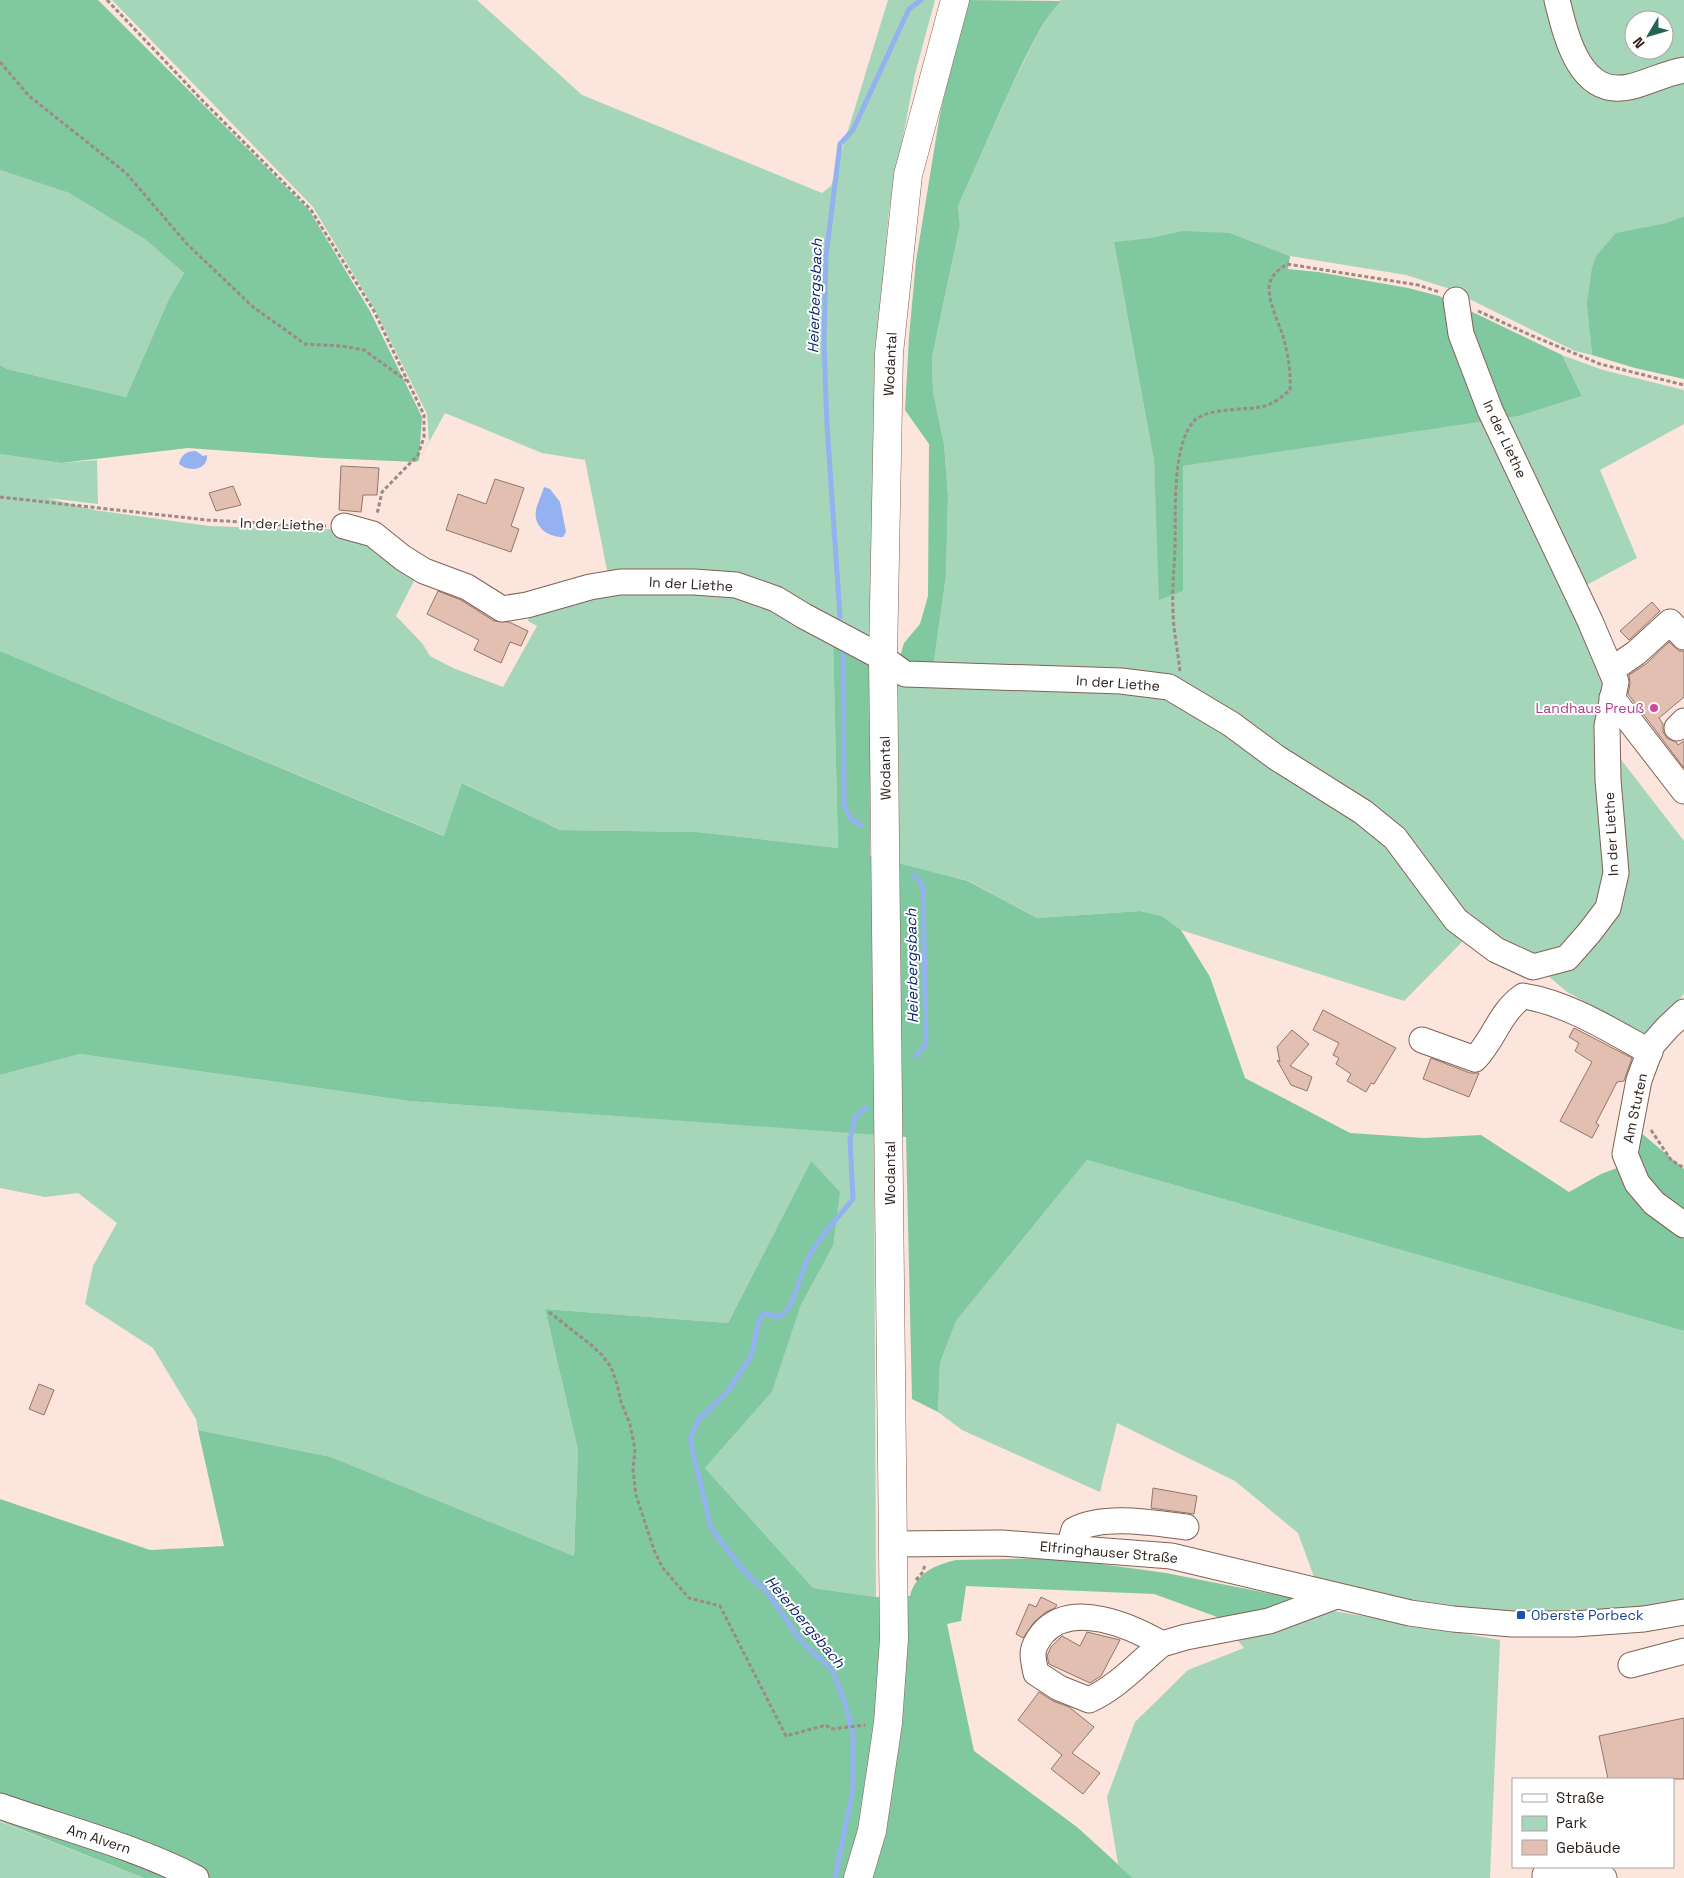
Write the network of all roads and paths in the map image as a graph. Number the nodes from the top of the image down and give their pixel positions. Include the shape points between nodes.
1 (107, 0) edge
2 (955, 0) edge
3 (1558, 0) edge
4 (0, 62) edge
5 (1684, 70) edge
6 (1456, 300) junction
7 (408, 381) junction
8 (1684, 385) edge
9 (0, 498) edge
10 (344, 526) joint
11 (373, 534) junction
12 (1684, 637) edge
13 (883, 658) junction
14 (1611, 670) junction
15 (1183, 696) junction
16 (1612, 698) junction
17 (1684, 792) edge
18 (1684, 1012) edge
19 (1422, 1040) dead end
20 (1650, 1052) junction
21 (1633, 1117) junction
22 (1684, 1168) edge
23 (1684, 1225) edge
24 (548, 1312) dead end
25 (1186, 1527) dead end
26 (894, 1544) junction
27 (1069, 1547) junction
28 (1336, 1596) junction
29 (1684, 1612) edge
30 (1162, 1644) junction
31 (1684, 1651) edge
32 (1631, 1665) dead end
33 (888, 1723) junction
34 (0, 1806) edge
35 (1546, 1875) dead end
36 (196, 1878) edge
37 (858, 1878) edge
38 (1604, 1878) edge

1 - 7 path via 311,210 374,311
2 - 13 main road, Wodantal via 906,185 889,353
3 - 5 street via 1567,38 1580,66 1593,81 1610,87 1627,87
4 - 7 path via 29,96 126,174 186,243 253,308 305,344 364,350
6 - 8 path via 1600,364
6 - 14 street, In der Liethe via 1461,334 1490,410
6 - 15 path via 1418,285 1307,267 1287,264 1275,272 1269,287 1291,373 1290,390 1268,405 1212,412 1196,419 1188,430 1181,452 1176,482 1173,611
7 - 11 path via 424,415 424,437 418,455 382,492
9 - 10 path, In der Liethe via 207,520
10 - 11 street, In der Liethe
11 - 13 street, In der Liethe via 424,571 467,587 502,609 620,582 736,585 776,599
12 - 14 street via 1670,622 1636,653
13 - 15 street, In der Liethe via 905,674 1121,681 1169,687
13 - 26 main road, Wodantal
14 - 16 street, In der Liethe via 1616,682
15 - 16 street, In der Liethe via 1363,812 1395,838 1456,920 1496,950 1533,967 1567,958 1608,908 1616,873 1608,780 1607,726
16 - 17 street
18 - 20 street, Am Stuten via 1657,1039
19 - 20 street via 1476,1059 1502,1016 1513,1002 1523,996 1539,998 1571,1011
20 - 21 street, Am Stuten via 1639,1080
21 - 22 path via 1648,1126 1671,1160
21 - 23 street, Am Stuten via 1625,1154 1637,1183 1654,1203
24 - 33 path via 596,1349 611,1367 630,1424 635,1450 636,1495 662,1567 689,1598 720,1606 786,1736 826,1725 831,1729
25 - 27 street via 1119,1521 1084,1525 1074,1530
26 - 27 street, Elfringhauser Straße via 1002,1543
26 - 33 main road via 894,1639
27 - 28 street, Elfringhauser Straße via 1171,1556
28 - 29 street, Elfringhauser Straße via 1410,1613 1512,1624 1627,1621
28 - 30 street via 1269,1621
30 - 30 street via 1118,1624 1091,1618 1066,1618 1050,1626 1038,1639 1032,1653 1036,1673 1059,1688 1089,1700 1124,1678
31 - 32 street
33 - 37 main road via 872,1831
34 - 36 street, Am Alvern via 110,1841
35 - 38 street

